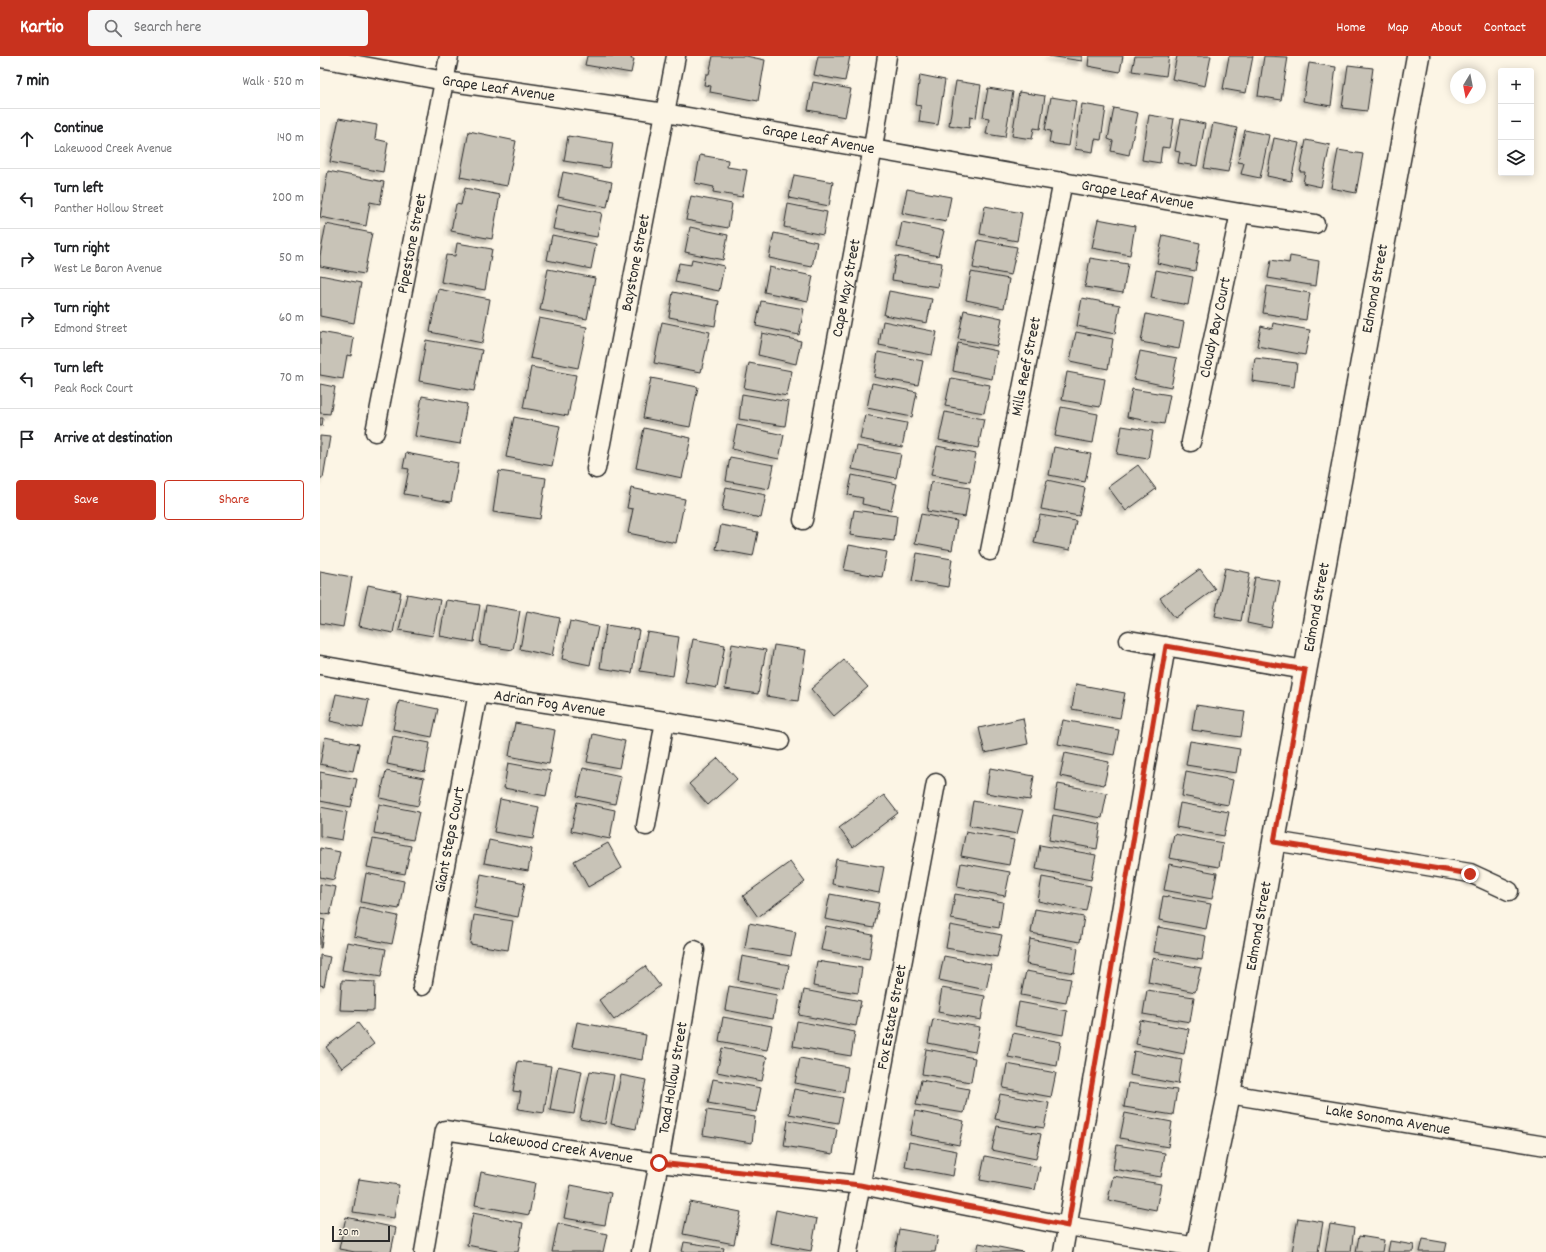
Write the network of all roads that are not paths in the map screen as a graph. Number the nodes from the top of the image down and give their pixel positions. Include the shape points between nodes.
1 (449, 56) edge
2 (676, 56) edge
3 (887, 56) edge
4 (1418, 56) edge
5 (320, 58) edge
6 (445, 81) junction
7 (665, 113) junction
8 (873, 148) junction
9 (1062, 181) junction
10 (1240, 213) junction
11 (1315, 224) dead end
12 (376, 432) dead end
13 (1191, 442) dead end
14 (596, 469) dead end
15 (803, 520) dead end
16 (990, 551) dead end
17 (1130, 640) dead end
18 (1166, 646) junction
19 (320, 665) edge
20 (1305, 670) junction
21 (478, 693) junction
22 (665, 721) junction
23 (780, 741) dead end
24 (936, 783) dead end
25 (646, 826) dead end
26 (1274, 842) junction
27 (1509, 891) dead end
28 (695, 950) dead end
29 (422, 986) dead end
30 (1229, 1094) junction
31 (1546, 1146) edge
32 (659, 1163) junction
33 (860, 1185) junction
34 (1068, 1226) junction
35 (1197, 1250) edge
36 (424, 1252) edge
37 (641, 1252) edge
38 (848, 1252) edge
39 (1063, 1252) edge

1 - 6 street, Pipestone Street
2 - 7 street, Baystone Street
3 - 8 street, Cape May Street
4 - 20 street, Edmond Street
5 - 6 street, Grape Leaf Avenue
6 - 7 street, Grape Leaf Avenue
6 - 12 street, Pipestone Street
7 - 8 street, Grape Leaf Avenue
7 - 14 street, Baystone Street
8 - 9 street, Grape Leaf Avenue
8 - 15 street, Cape May Street
9 - 10 street, Grape Leaf Avenue
9 - 16 street, Mills Reef Street
10 - 11 street, Grape Leaf Avenue
10 - 13 street, Cloudy Bay Court
17 - 18 street
18 - 20 street
18 - 34 street
19 - 21 street, Adrian Fog Avenue
20 - 26 street, Edmond Street
21 - 22 street, Adrian Fog Avenue
21 - 29 street, Giant Steps Court
22 - 23 street, Adrian Fog Avenue
22 - 25 street
24 - 33 street, Fox Estate Street
26 - 27 street via 1470,874
26 - 30 street, Edmond Street
28 - 32 street, Toad Hollow Street
30 - 31 street, Lake Sonoma Avenue
30 - 35 street, Edmond Street
32 - 33 street, Lakewood Creek Avenue
32 - 36 street, Lakewood Creek Avenue via 445,1130
32 - 37 street, Toad Hollow Street
33 - 34 street, Lakewood Creek Avenue
33 - 38 street, Fox Estate Street
34 - 35 street, Lakewood Creek Avenue
34 - 39 street

